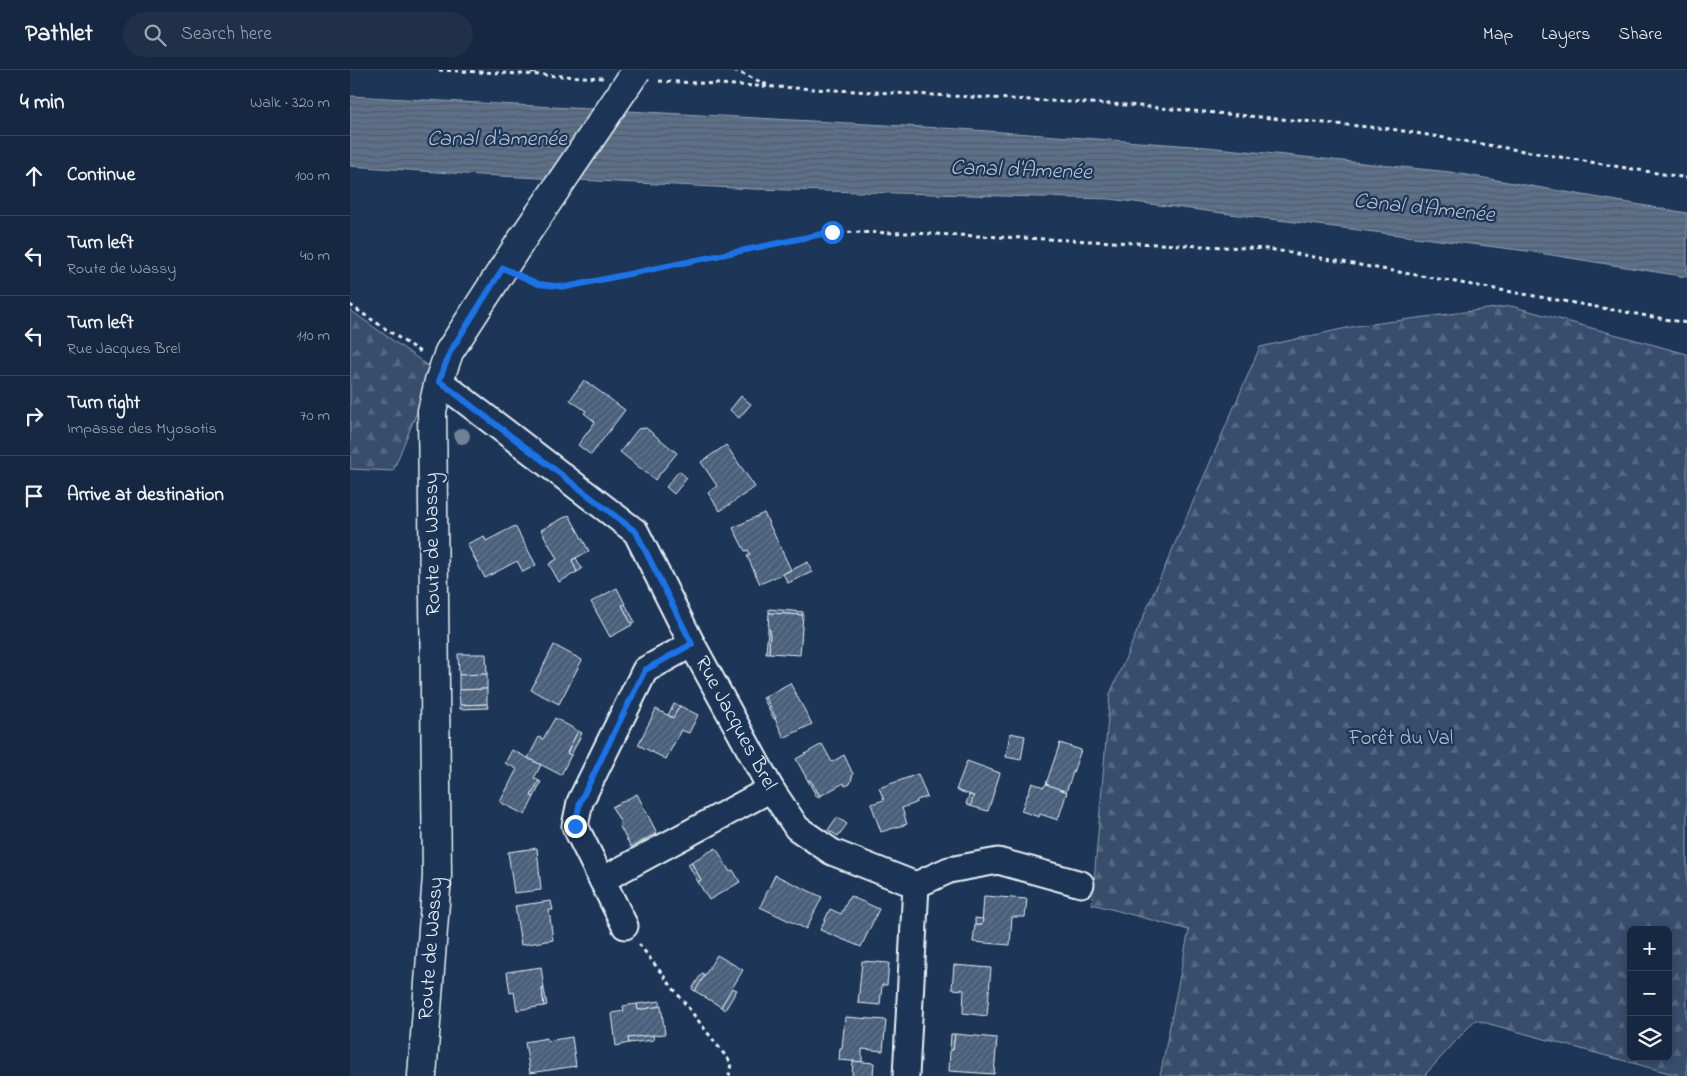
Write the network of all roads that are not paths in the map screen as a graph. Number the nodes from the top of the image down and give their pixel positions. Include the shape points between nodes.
1 (647, 76) edge
2 (441, 375) junction
3 (692, 644) junction
4 (771, 789) junction
5 (602, 880) junction
6 (1081, 884) dead end
7 (916, 885) junction
8 (625, 926) road end
9 (422, 1076) edge
10 (906, 1076) edge

1 - 2 street, Route de Wassy, bridge via 519,244 450,352
2 - 3 street, Rue Jacques Brel via 636,532
2 - 9 street, Route de Wassy via 432,411 438,876
3 - 4 street, Rue Jacques Brel
3 - 5 street via 645,670 580,802 575,826
4 - 5 street
4 - 7 street, Rue Jacques Brel via 797,828 832,852
5 - 8 street
6 - 7 street via 998,861 949,870
7 - 10 street

